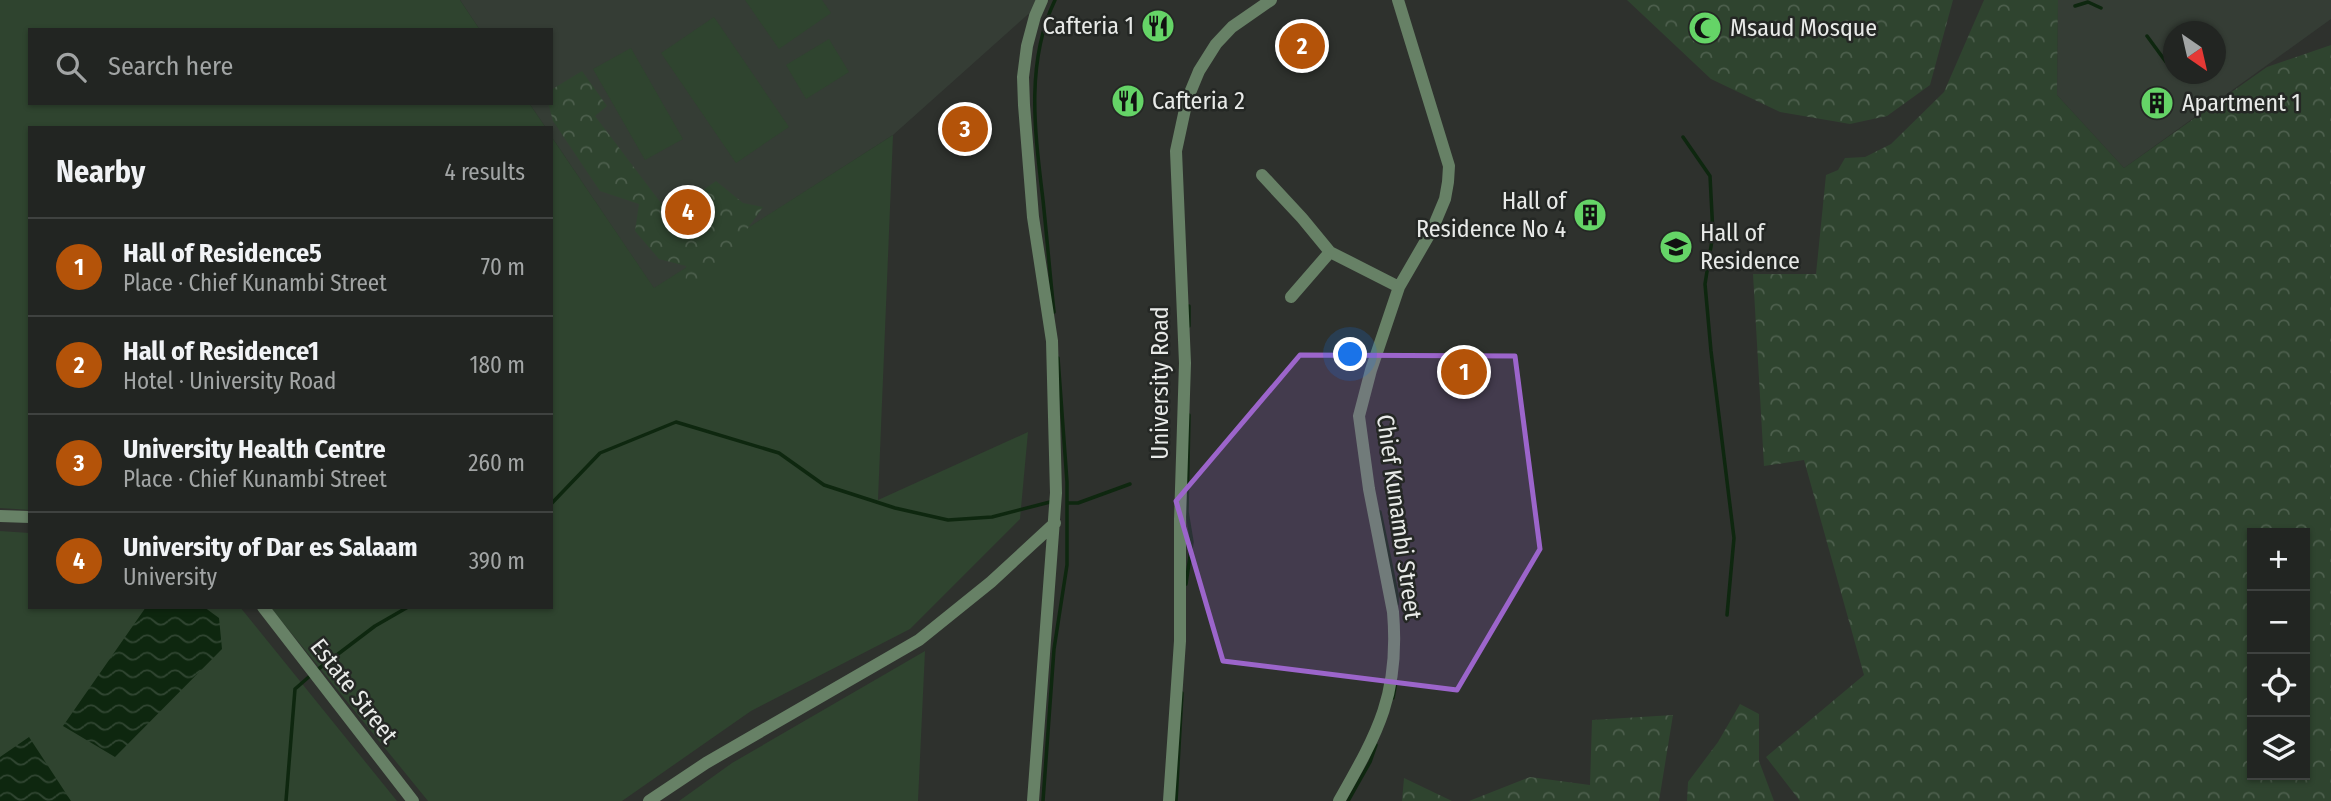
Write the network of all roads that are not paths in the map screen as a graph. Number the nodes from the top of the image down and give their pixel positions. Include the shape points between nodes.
1 (1042, 0) edge
2 (1271, 0) edge
3 (1398, 0) edge
4 (1262, 175) dead end
5 (1330, 252) junction
6 (1399, 287) junction
7 (1291, 296) dead end
8 (0, 516) edge
9 (28, 517) edge
10 (1055, 523) junction
11 (265, 609) edge
12 (413, 801) edge
13 (649, 801) edge
14 (1033, 801) edge
15 (1169, 801) edge
16 (1339, 801) edge

1 - 10 street via 1027,46 1023,77 1032,217 1052,341
2 - 15 street, University Road via 1232,27 1210,53 1187,100 1177,151 1185,363 1180,641
3 - 6 street, Chief Kunambi Street via 1449,166 1445,199
4 - 5 street
5 - 6 street
5 - 7 street
6 - 16 street, Chief Kunambi Street via 1359,416 1393,612 1392,685 1372,743
8 - 9 street
10 - 13 street via 919,640
10 - 14 street
11 - 12 street, Estate Street

